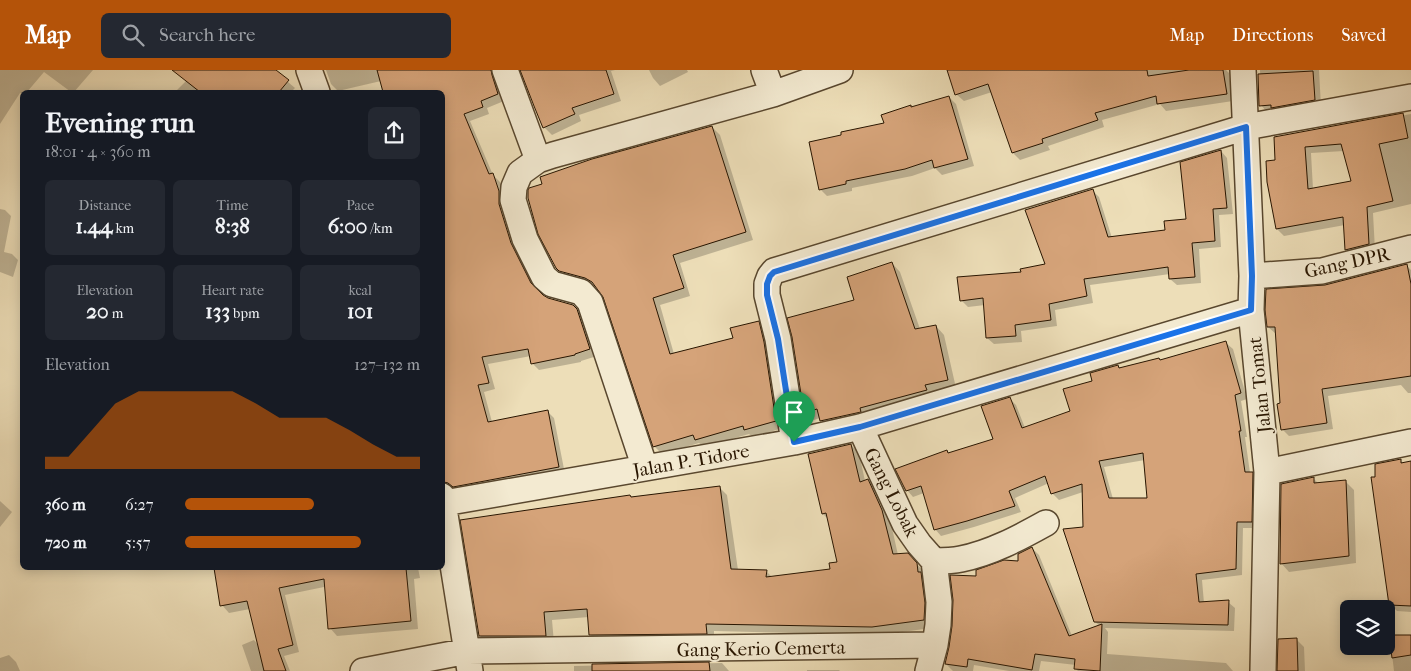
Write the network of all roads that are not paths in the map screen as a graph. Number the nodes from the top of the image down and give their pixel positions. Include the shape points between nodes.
1 (309, 70) edge
2 (505, 70) edge
3 (764, 70) edge
4 (840, 70) edge
5 (1244, 70) edge
6 (316, 90) edge
7 (773, 94) junction
8 (1411, 97) edge
9 (1246, 127) junction
10 (538, 160) junction
11 (1411, 248) edge
12 (1252, 276) junction
13 (1251, 310) junction
14 (860, 427) junction
15 (794, 442) junction
16 (1411, 442) edge
17 (645, 468) junction
18 (1267, 472) junction
19 (445, 499) edge
20 (445, 511) edge
21 (1046, 523) dead end
22 (934, 561) junction
23 (935, 645) junction
24 (469, 661) edge
25 (363, 671) edge
26 (928, 671) edge
27 (1263, 671) edge

1 - 6 street
2 - 10 street
3 - 7 street
4 - 7 street
5 - 9 street, Jalan Tomat
7 - 10 street
8 - 9 street
9 - 12 street, Jalan Tomat
9 - 15 street via 774,272 767,284 767,295 778,339
10 - 17 street via 520,173 514,186 512,200 525,239 544,277 552,284 581,292 590,302
11 - 12 street, Gang DPR via 1322,271
12 - 13 street, Jalan Tomat
13 - 14 street, Jalan P. Tidore
13 - 18 street, Jalan Tomat
14 - 15 street, Jalan P. Tidore
14 - 22 street, Gang Lobak via 905,524
15 - 17 street, Jalan P. Tidore
16 - 18 street
17 - 19 street, Jalan P. Tidore
18 - 27 street, Jalan Tomat
20 - 24 street
21 - 22 street via 989,551 960,560
22 - 23 street via 939,602
23 - 24 street, Gang Kerio Cemerta
23 - 26 street
24 - 25 street, Gang Kerio Cemerta

